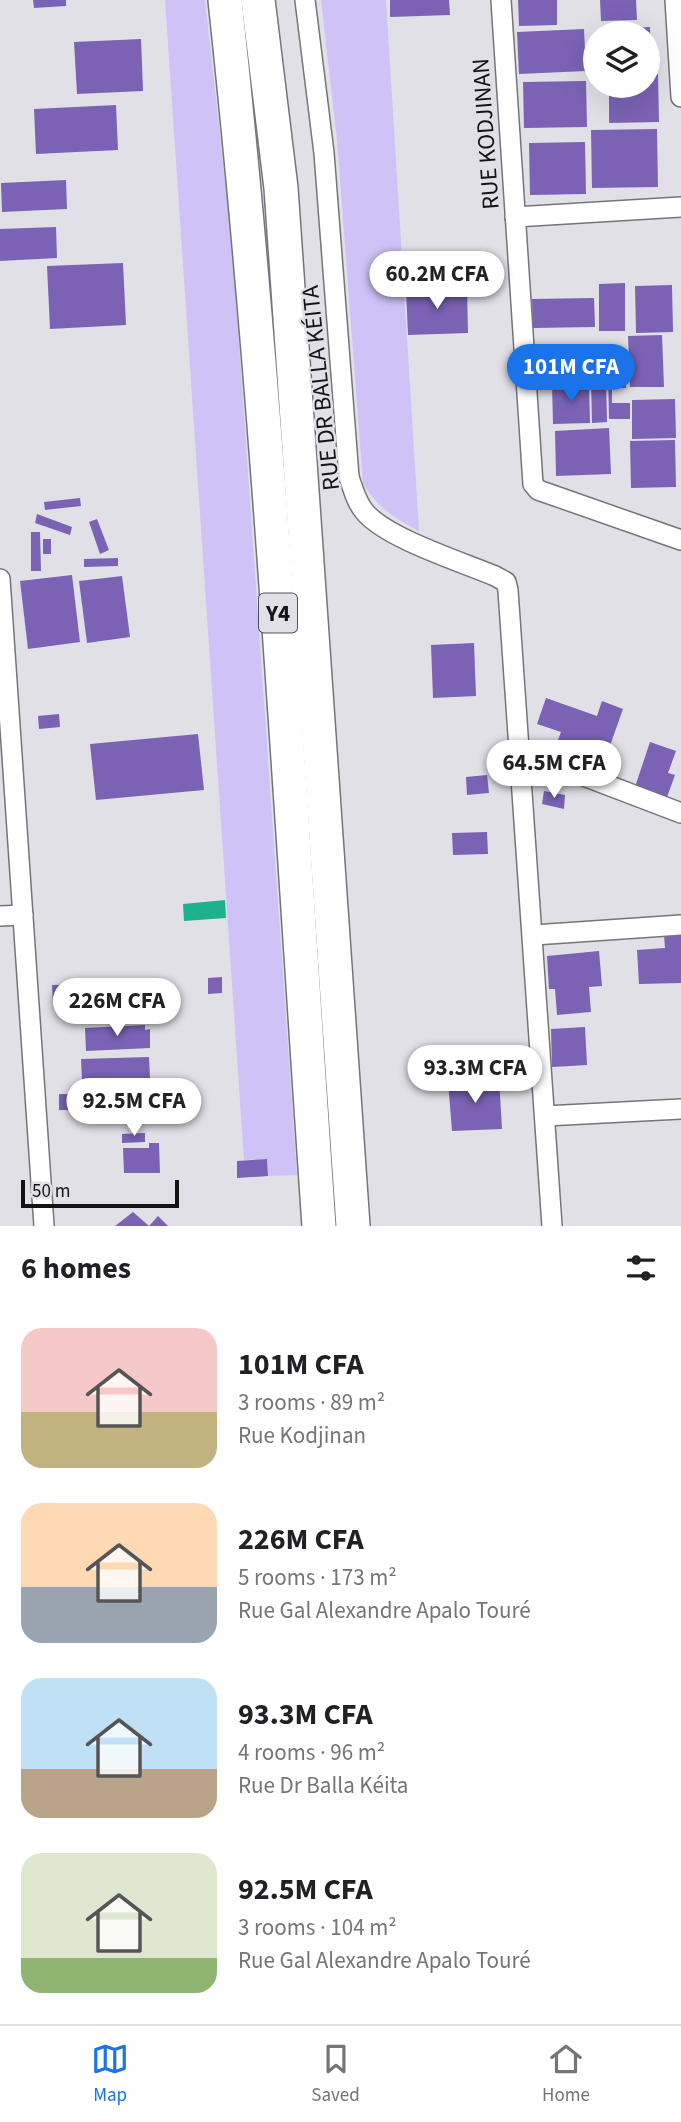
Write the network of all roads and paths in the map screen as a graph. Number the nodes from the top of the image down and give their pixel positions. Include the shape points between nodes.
1 (225, 0) edge
2 (258, 0) edge
3 (305, 0) edge
4 (502, 0) edge
5 (675, 0) edge
6 (681, 97) edge
7 (681, 207) edge
8 (515, 217) junction
9 (681, 540) edge
10 (0, 579) edge
11 (521, 752) junction
12 (681, 813) edge
13 (23, 915) junction
14 (0, 916) edge
15 (681, 925) edge
16 (534, 935) junction
17 (681, 1109) edge
18 (545, 1116) junction
19 (44, 1226) edge
20 (319, 1226) edge
21 (353, 1226) edge
22 (552, 1226) edge

1 - 20 highway, Y4 via 268,464
2 - 21 highway, Y4 via 281,188
3 - 11 street, RUE DR BALLA KÉITA via 324,153 349,477 355,497 383,528 506,582
4 - 8 street, RUE KODJINAN
5 - 6 street
7 - 8 street
8 - 9 street, RUE KODJINAN via 533,484 538,490
10 - 13 street
11 - 12 street
11 - 16 street, RUE DR BALLA KÉITA
13 - 14 street
13 - 19 street
15 - 16 street
16 - 18 street, RUE DR BALLA KÉITA
17 - 18 street
18 - 22 street, RUE DR BALLA KÉITA

